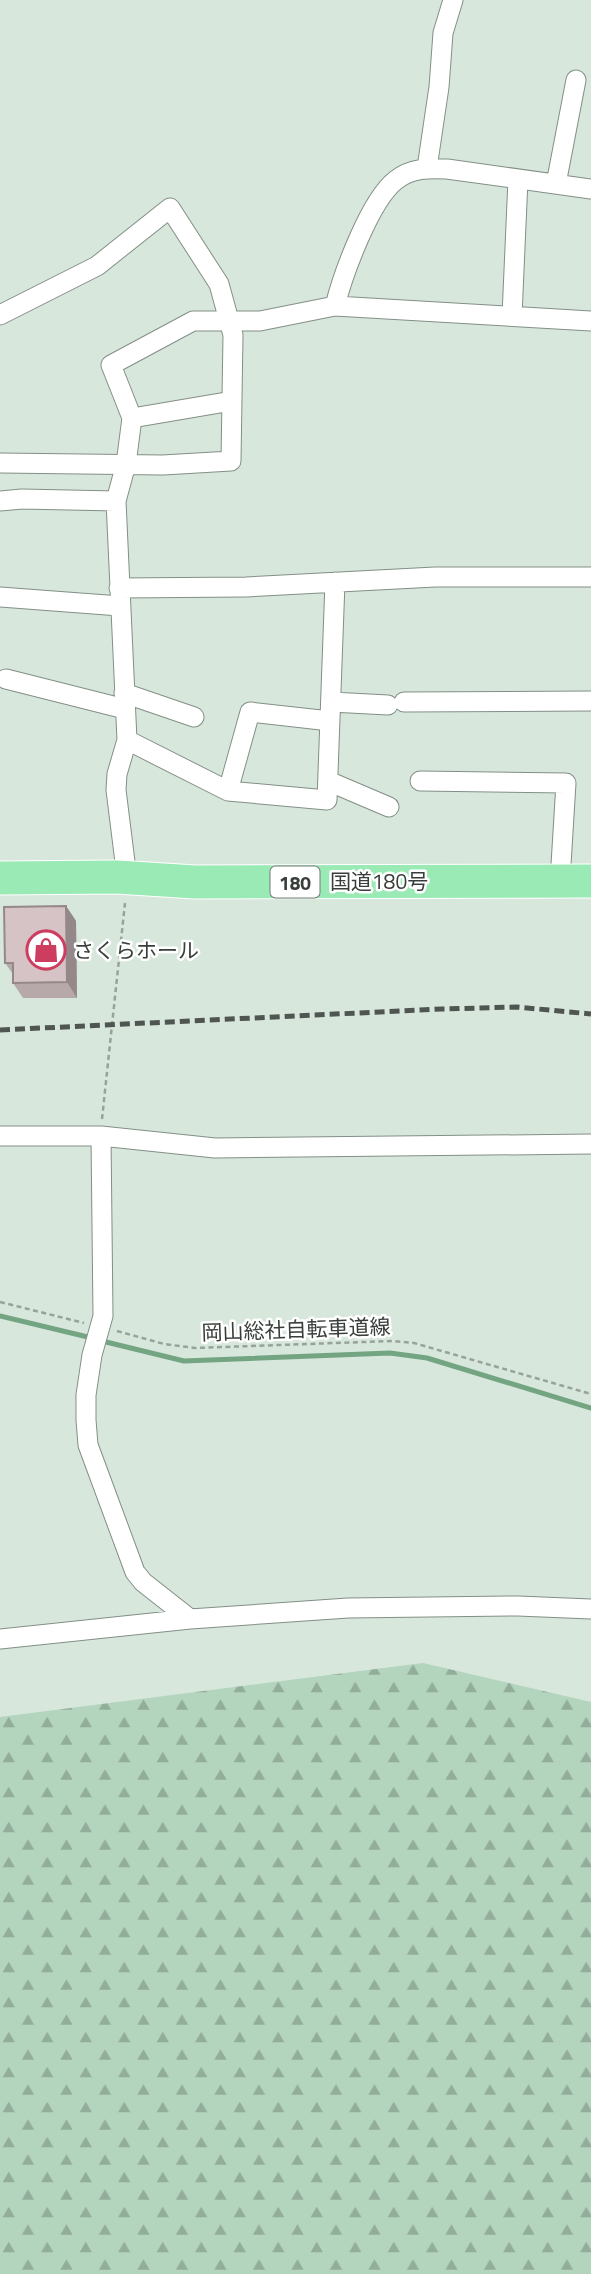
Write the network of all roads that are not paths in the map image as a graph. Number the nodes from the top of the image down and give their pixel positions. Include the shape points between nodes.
1 (453, 0) edge
2 (576, 80) dead end
3 (427, 168) junction
4 (518, 179) junction
5 (556, 184) junction
6 (591, 189) edge
7 (335, 306) junction
8 (0, 315) edge
9 (512, 316) junction
10 (229, 320) junction
11 (591, 320) edge
12 (232, 401) junction
13 (132, 418) junction
14 (0, 463) edge
15 (126, 464) junction
16 (116, 501) junction
17 (0, 502) edge
18 (591, 577) edge
19 (335, 582) junction
20 (0, 597) edge
21 (120, 597) junction
22 (6, 679) dead end
23 (124, 701) junction
24 (591, 701) edge
25 (330, 711) junction
26 (194, 717) dead end
27 (127, 740) junction
28 (328, 781) junction
29 (420, 781) dead end
30 (228, 791) junction
31 (389, 807) dead end
32 (0, 878) edge
33 (127, 878) junction
34 (575, 881) edge
35 (0, 1136) edge
36 (101, 1136) junction
37 (591, 1144) edge
38 (591, 1609) edge
39 (190, 1619) junction
40 (0, 1639) edge

1 - 3 street via 443,33
2 - 5 street
3 - 4 street
3 - 7 street via 395,180 380,197
4 - 5 street
4 - 9 street
5 - 6 street
7 - 9 street
7 - 10 street via 260,321
8 - 10 street via 97,266 170,208 219,284
9 - 11 street
10 - 12 street
10 - 13 street via 193,321 111,365
12 - 13 street
12 - 15 street via 231,461
13 - 15 street
14 - 15 street
15 - 16 street
16 - 17 street
16 - 21 street
18 - 19 street
19 - 21 street
19 - 25 street
20 - 21 street
21 - 23 street
22 - 23 street
23 - 26 street
23 - 27 street
24 - 25 street via 396,704
25 - 28 street
25 - 30 street via 250,712
27 - 30 street
27 - 33 street via 116,790
28 - 30 street via 327,800
28 - 31 street
29 - 34 street via 566,783
32 - 33 highway, 国道180号 / 180
33 - 34 highway, 国道180号 / 180 via 195,882
35 - 36 street
36 - 37 street via 215,1148
36 - 39 street via 103,1316 86,1395 88,1445 135,1572
38 - 39 street via 348,1608
39 - 40 street

